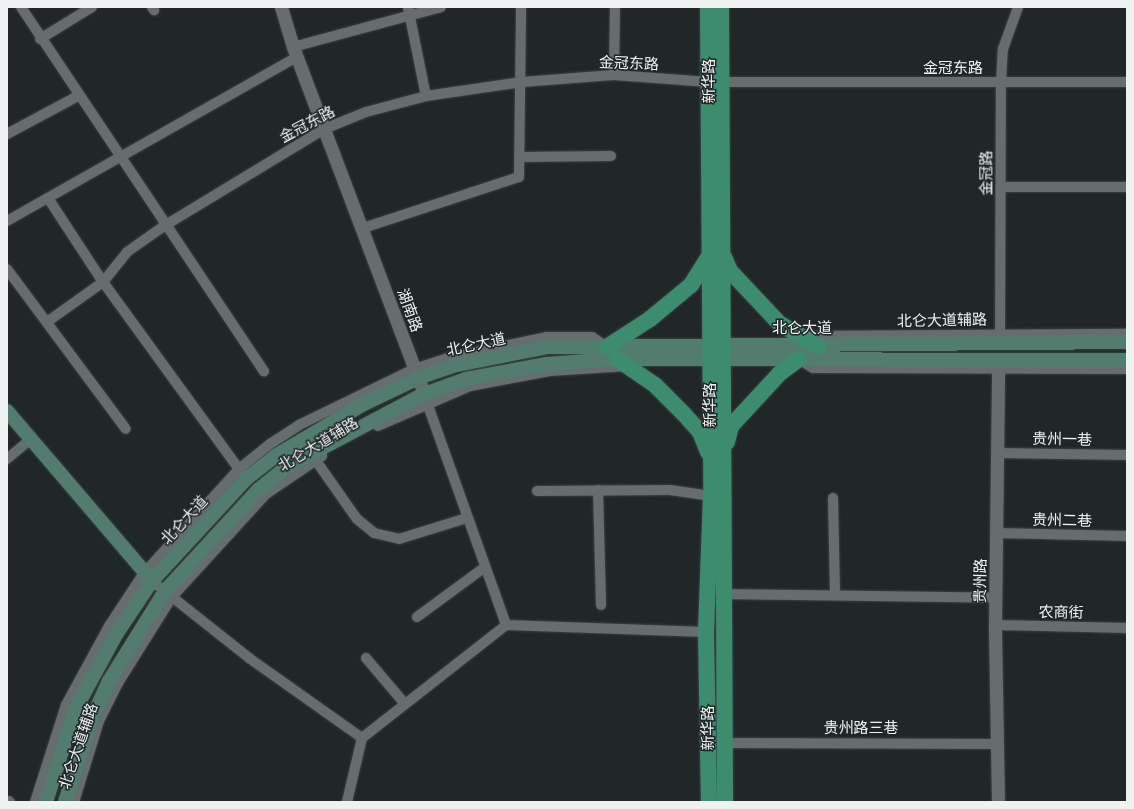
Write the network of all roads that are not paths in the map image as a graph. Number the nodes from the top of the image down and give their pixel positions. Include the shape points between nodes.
1 (21, 7) edge
2 (92, 7) edge
3 (281, 7) edge
4 (441, 7) edge
5 (521, 7) edge
6 (615, 7) edge
7 (708, 7) edge
8 (721, 7) edge
9 (1018, 7) edge
10 (409, 11) edge
11 (40, 39) junction
12 (295, 52) junction
13 (614, 75) junction
14 (522, 82) junction
15 (715, 82) junction
16 (1127, 82) edge
17 (1001, 83) junction
18 (78, 96) junction
19 (426, 96) junction
20 (324, 129) junction
21 (7, 134) edge
22 (612, 156) dead end
23 (521, 157) junction
24 (120, 158) junction
25 (1127, 187) edge
26 (1000, 188) junction
27 (48, 198) junction
28 (7, 221) edge
29 (164, 226) junction
30 (363, 228) junction
31 (716, 253) junction
32 (7, 269) edge
33 (103, 282) junction
34 (47, 322) junction
35 (1127, 334) edge
36 (801, 336) junction
37 (1000, 338) junction
38 (1127, 342) edge
39 (760, 345) junction
40 (818, 346) junction
41 (717, 352) junction
42 (617, 357) junction
43 (799, 359) junction
44 (1127, 360) edge
45 (998, 365) junction
46 (1127, 369) edge
47 (264, 372) dead end
48 (416, 373) junction
49 (425, 399) junction
50 (7, 411) edge
51 (126, 429) dead end
52 (30, 440) junction
53 (997, 453) junction
54 (1127, 455) edge
55 (313, 456) junction
56 (717, 458) junction
57 (7, 459) edge
58 (242, 474) junction
59 (598, 490) junction
60 (536, 491) dead end
61 (711, 496) junction
62 (833, 498) dead end
63 (467, 518) junction
64 (996, 533) junction
65 (1127, 536) edge
66 (485, 567) junction
67 (148, 577) junction
68 (168, 594) junction
69 (725, 594) junction
70 (835, 595) junction
71 (996, 598) junction
72 (601, 605) dead end
73 (417, 617) dead end
74 (506, 626) junction
75 (995, 626) junction
76 (1127, 628) edge
77 (706, 632) junction
78 (366, 658) dead end
79 (405, 704) junction
80 (362, 738) junction
81 (725, 743) junction
82 (997, 744) junction
83 (35, 802) edge
84 (46, 802) edge
85 (65, 802) edge
86 (74, 802) edge
87 (347, 802) edge
88 (709, 802) edge
89 (725, 802) edge
90 (998, 802) edge

1 - 11 street
2 - 11 street
3 - 12 street, 湖南路
4 - 10 street
5 - 14 street
6 - 13 street
7 - 15 main road, 新华路
8 - 15 main road, 新华路
9 - 17 street, 金冠路 via 1003,50
10 - 12 street
10 - 19 street
11 - 18 street
12 - 20 street, 湖南路
12 - 24 street
13 - 14 street, 金冠东路
13 - 15 street, 金冠东路
14 - 19 street, 金冠东路
14 - 23 street
15 - 17 street, 金冠东路
15 - 31 main road, 新华路
16 - 17 street, 金冠东路
17 - 26 street, 金冠路
18 - 21 street
18 - 24 street
19 - 20 street, 金冠东路 via 366,112
20 - 29 street, 金冠东路
20 - 30 street, 湖南路
22 - 23 street
23 - 30 street via 519,177 512,182
24 - 27 street
24 - 29 street
25 - 26 street
26 - 37 street, 金冠路
27 - 28 street
27 - 33 street
29 - 33 street, 金冠东路 via 127,252
29 - 47 street
30 - 48 street, 湖南路
31 - 36 main road via 780,324
31 - 41 main road, 新华路
31 - 42 main road via 691,285 650,319
32 - 34 street
33 - 34 street, 金冠东路
33 - 58 street
34 - 51 street
35 - 37 street, 北仑大道辅路
36 - 37 street, 北仑大道辅路
36 - 39 street, 北仑大道辅路
36 - 40 main road
37 - 38 main road, 北仑大道
37 - 40 main road, 北仑大道
39 - 40 main road, 北仑大道
39 - 41 main road, 北仑大道
41 - 42 main road, 北仑大道
41 - 42 main road, 北仑大道 via 673,359
41 - 43 main road, 北仑大道
41 - 56 main road, 新华路
42 - 48 main road, 北仑大道 via 548,347
42 - 49 main road, 北仑大道 via 546,364 466,379
42 - 56 main road via 655,386 683,413 700,432
43 - 45 main road, 北仑大道
43 - 56 main road via 780,372 730,426
44 - 45 main road, 北仑大道
45 - 46 street
45 - 53 street, 贵州路
48 - 49 street, 湖南路
48 - 58 main road, 北仑大道
49 - 55 main road, 北仑大道
49 - 63 street, 湖南路
50 - 52 main road
52 - 57 street
52 - 67 main road
53 - 54 street, 贵州一巷
53 - 64 street, 贵州路
55 - 63 street via 357,519 374,533 399,539
55 - 68 main road, 北仑大道 via 286,467 258,490
56 - 61 main road, 新华路
56 - 69 main road, 新华路
58 - 67 main road, 北仑大道
59 - 60 street
59 - 61 street via 670,490
59 - 72 street
61 - 77 main road, 新华路
62 - 70 street
63 - 66 street, 湖南路
64 - 65 street, 贵州二巷
64 - 71 street, 贵州路
66 - 73 street
66 - 74 street, 湖南路
67 - 68 street
67 - 83 street, 北仑大道辅路 via 109,626 66,706
67 - 84 main road, 北仑大道 via 75,710
68 - 80 street via 255,663
68 - 85 main road, 北仑大道 via 109,681 92,718
68 - 86 street, 北仑大道辅路 via 99,721
69 - 70 street
69 - 81 main road, 新华路
70 - 71 street
71 - 75 street, 贵州路
74 - 77 street
74 - 79 street
75 - 76 street, 农商街
75 - 82 street, 贵州路
77 - 88 main road, 新华路
78 - 79 street
79 - 80 street
80 - 87 street
81 - 82 street, 贵州路三巷
81 - 89 main road, 新华路
82 - 90 street, 贵州路

